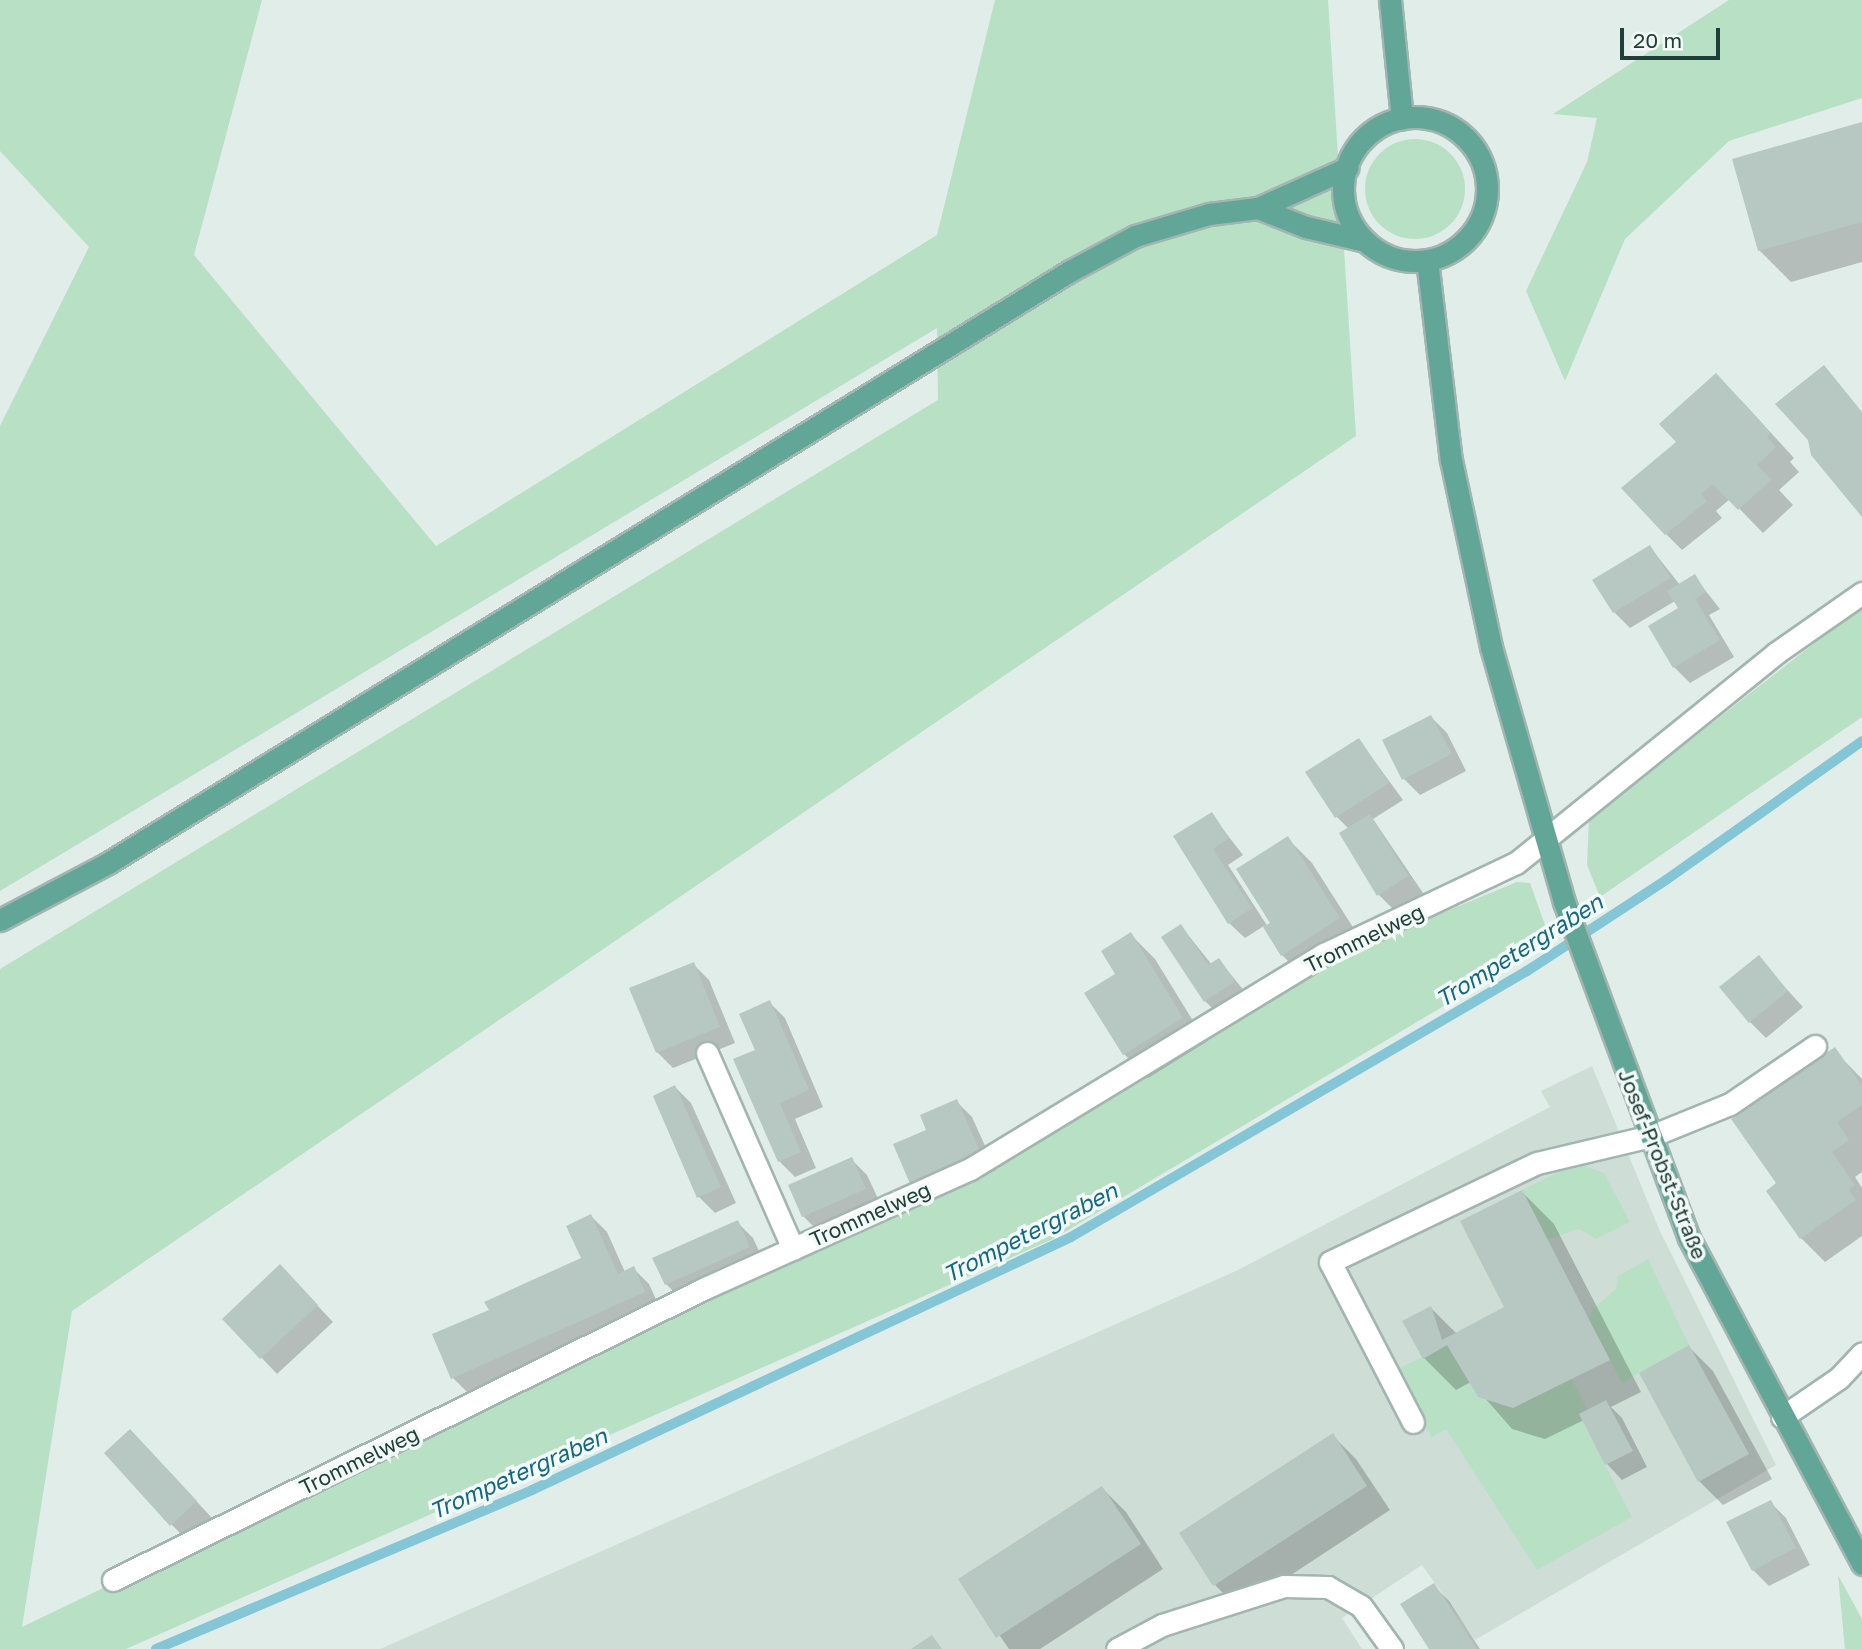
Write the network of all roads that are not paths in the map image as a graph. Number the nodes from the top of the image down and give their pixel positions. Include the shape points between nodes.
1 (1390, 0) edge
2 (1402, 118) junction
3 (1347, 168) junction
4 (1258, 208) junction
5 (1365, 241) junction
6 (1427, 260) junction
7 (1862, 593) edge
8 (1545, 843) junction
9 (0, 920) edge
10 (1815, 1046) dead end
11 (707, 1053) dead end
12 (1651, 1136) junction
13 (793, 1249) junction
14 (1862, 1353) edge
15 (1782, 1417) junction
16 (1413, 1422) dead end
17 (1862, 1564) edge
18 (113, 1580) dead end
19 (1117, 1649) edge
20 (1392, 1649) edge

1 - 2 main road
2 - 3 main road via 1363,139
2 - 6 main road via 1425,117 1465,136 1479,154 1487,176 1487,199 1467,239 1448,253
3 - 4 main road
3 - 5 main road via 1344,202
4 - 5 main road via 1306,227
4 - 9 main road via 1209,214 1135,236 1070,271 108,863
5 - 6 main road via 1383,254
6 - 8 main road, Josef-Probst-Straße via 1451,460 1491,647
7 - 8 street, Trommelweg via 1776,653
8 - 12 main road, Josef-Probst-Straße
8 - 13 street, Trommelweg via 1433,905 1324,954 970,1169
10 - 12 street via 1730,1104
11 - 13 street, Trommelweg
12 - 15 main road, Josef-Probst-Straße via 1689,1238
12 - 16 street via 1537,1163 1330,1262
13 - 18 street, Trommelweg
14 - 15 street via 1839,1378
15 - 17 main road, Josef-Probst-Straße
19 - 20 street via 1162,1625 1284,1586 1328,1587 1362,1605

